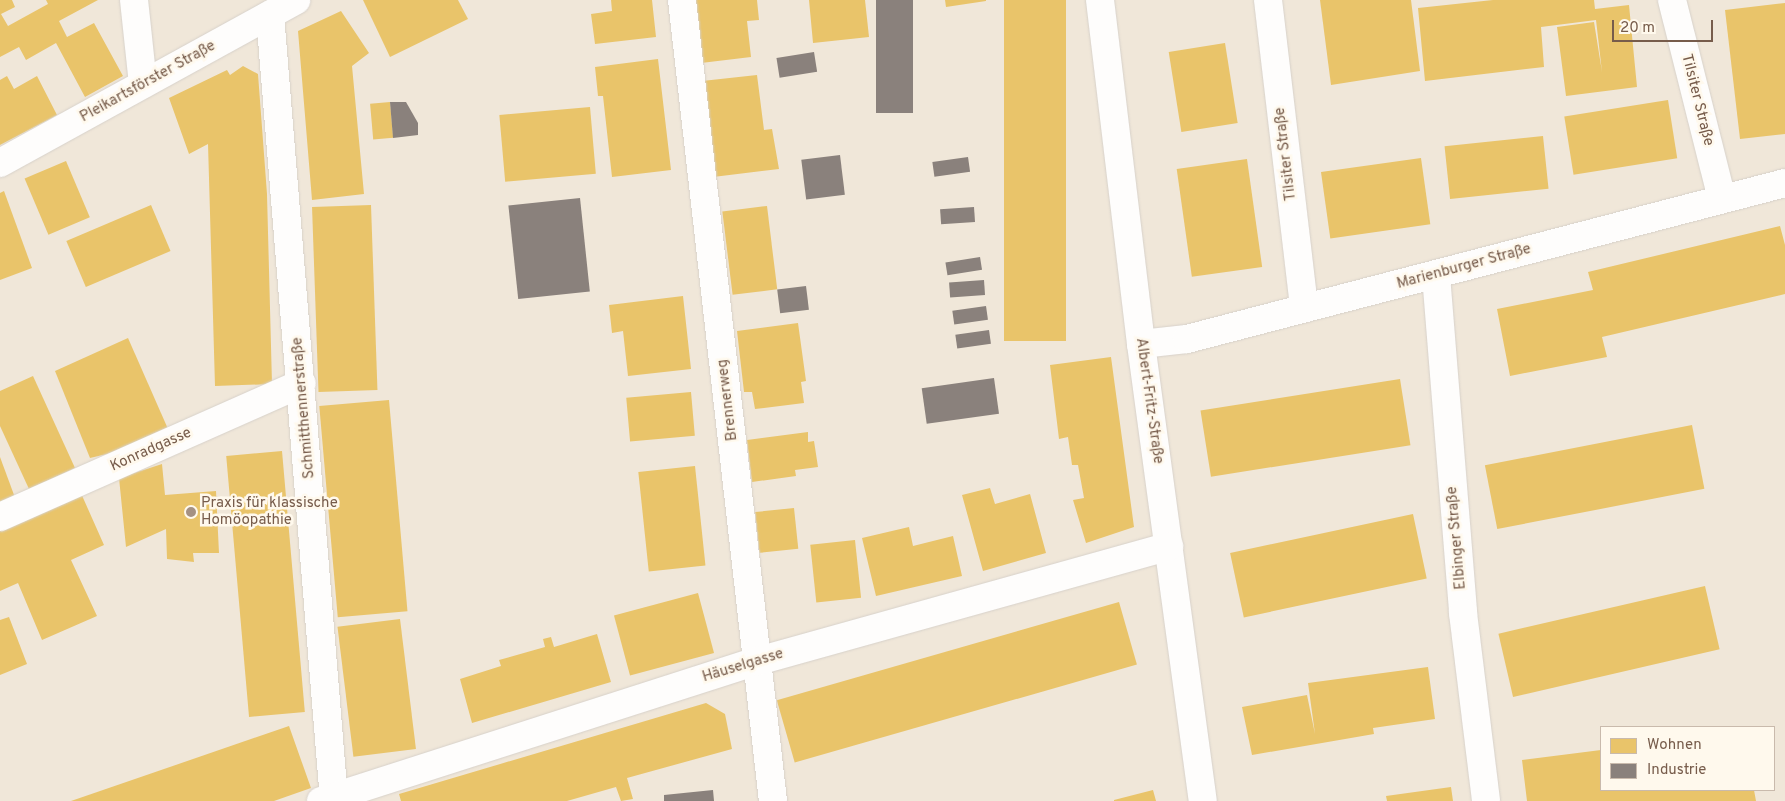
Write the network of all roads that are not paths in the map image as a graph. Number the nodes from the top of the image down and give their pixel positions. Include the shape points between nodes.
1 (134, 0) edge
2 (296, 0) edge
3 (682, 0) edge
4 (1100, 0) edge
5 (1268, 0) edge
6 (1672, 0) edge
7 (270, 15) junction
8 (143, 84) junction
9 (0, 163) edge
10 (1785, 183) edge
11 (1722, 200) junction
12 (1436, 275) junction
13 (1304, 308) junction
14 (1141, 344) junction
15 (302, 383) junction
16 (0, 517) edge
17 (1168, 546) junction
18 (758, 661) junction
19 (329, 800) edge
20 (773, 801) edge
21 (1203, 801) edge
22 (1486, 801) edge

1 - 8 street
2 - 7 street, Pleikartsförster Straße
3 - 18 street, Brennerweg
4 - 14 street, Albert-Fritz-Straße
5 - 13 street, Tilsiter Straße
6 - 11 street, Tilsiter Straße
7 - 8 street, Pleikartsförster Straße
7 - 15 street, Schmitthennerstraße
8 - 9 street, Pleikartsförster Straße
10 - 11 street, Marienburger Straße
11 - 12 street, Marienburger Straße
12 - 13 street, Marienburger Straße
12 - 22 street, Elbinger Straße via 1463,613
13 - 14 street, Marienburger Straße via 1187,339
14 - 17 street, Albert-Fritz-Straße
15 - 16 street, Konradgasse
15 - 19 street, Schmitthennerstraße
17 - 18 street, Häuselgasse
17 - 21 street, Albert-Fritz-Straße
18 - 19 street, Häuselgasse
18 - 20 street, Brennerweg

